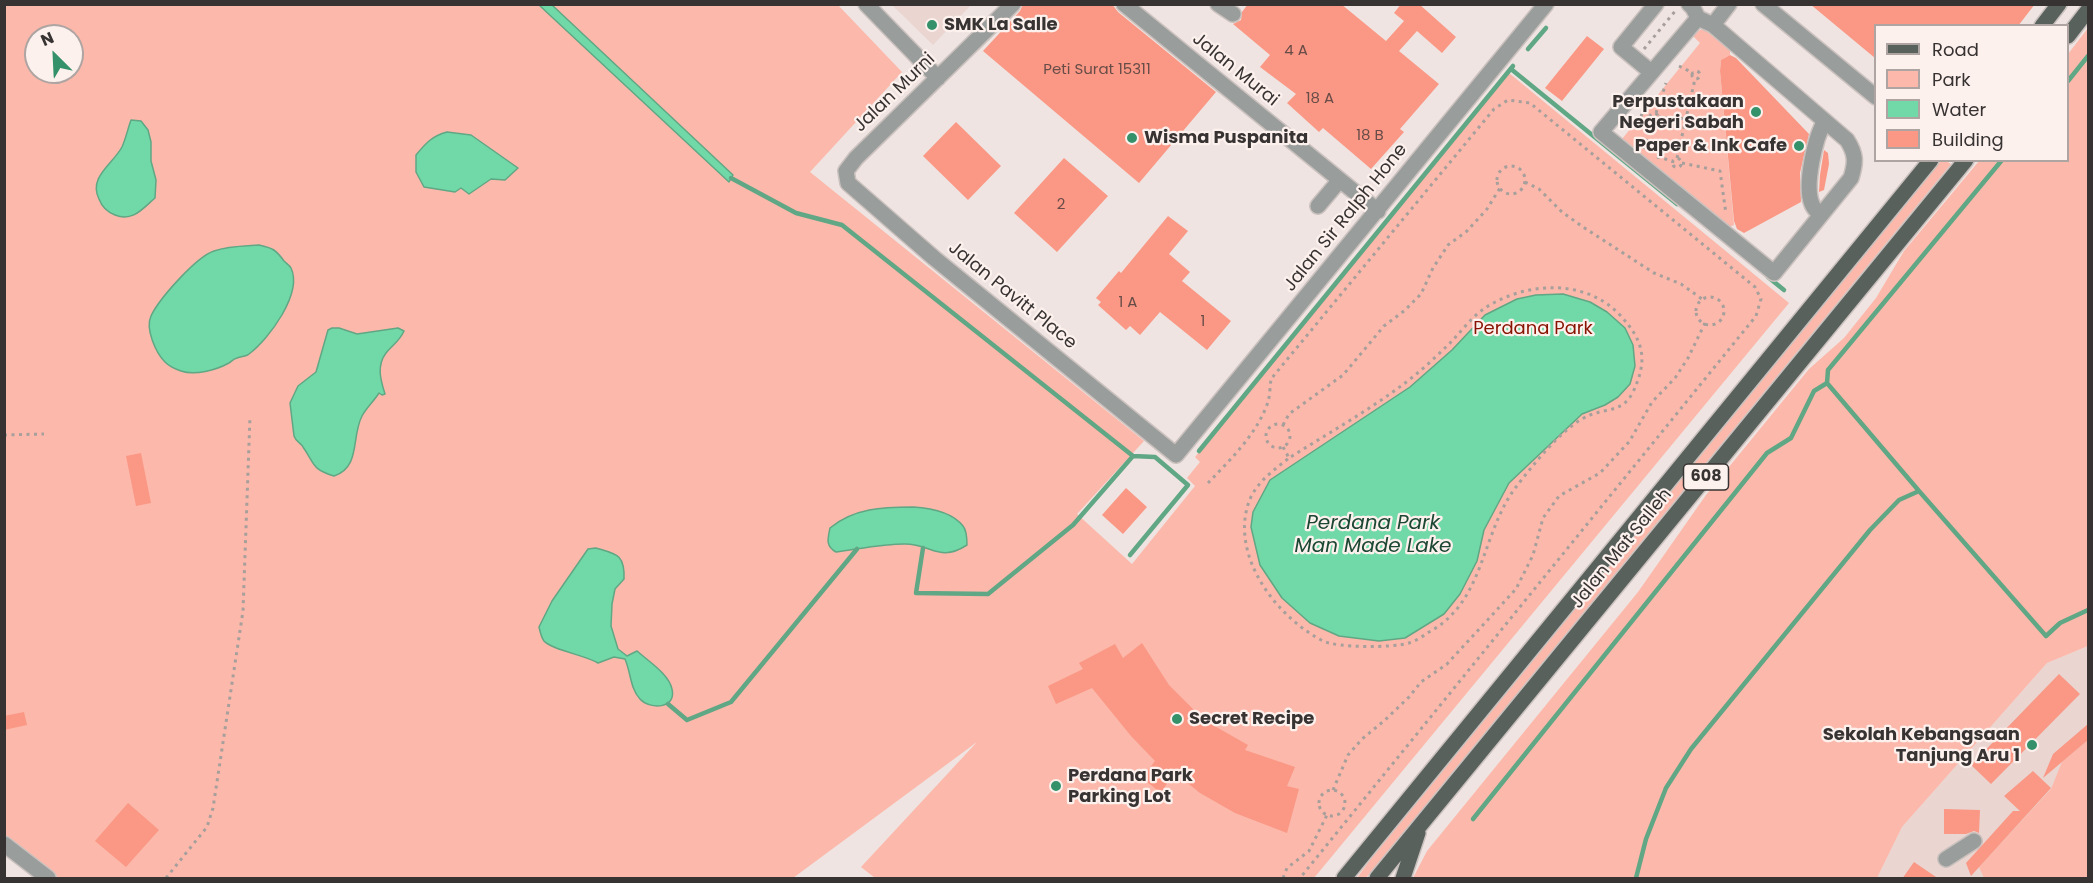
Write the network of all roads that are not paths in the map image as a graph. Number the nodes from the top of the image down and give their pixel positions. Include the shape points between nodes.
1 (866, 4) edge
2 (1013, 4) edge
3 (1124, 4) edge
4 (1218, 4) edge
5 (1546, 4) edge
6 (1729, 4) edge
7 (1763, 4) edge
8 (2059, 4) edge
9 (1691, 8) edge
10 (1660, 10) edge
11 (2088, 10) edge
12 (1233, 14) dead end
13 (2044, 24) edge
14 (1713, 25) junction
15 (2069, 34) edge
16 (1651, 72) junction
17 (938, 78) junction
18 (1874, 95) edge
19 (1825, 121) junction
20 (856, 158) joint
21 (1929, 162) edge
22 (1964, 162) edge
23 (1339, 181) junction
24 (1318, 207) dead end
25 (1378, 211) junction
26 (1820, 215) junction
27 (1176, 455) joint
28 (1419, 827) junction
29 (1974, 841) dead end
30 (4, 844) edge
31 (1947, 859) dead end
32 (48, 879) edge
33 (1344, 879) edge
34 (1377, 879) edge
35 (1403, 879) edge

1 - 17 street
2 - 17 street, Jalan Murni
3 - 23 street, Jalan Murai
4 - 12 street
5 - 25 street, Jalan Sir Ralph Hone
6 - 14 street
7 - 18 street
8 - 13 main road
9 - 14 street
9 - 16 street
10 - 16 street via 1621,47
11 - 15 main road
14 - 19 street
16 - 26 street via 1601,132 1774,273
17 - 20 street, Jalan Murni
19 - 26 street via 1819,129 1808,188
19 - 26 street via 1847,140 1856,161 1851,178
20 - 27 street, Jalan Pavitt Place via 846,171 848,183 857,192
21 - 33 main road, Jalan Mat Salleh / 608
22 - 28 main road, Jalan Mat Salleh / 608
23 - 24 street
23 - 25 street, Jalan Murai
25 - 27 street, Jalan Sir Ralph Hone
28 - 34 main road, Jalan Mat Salleh / 608
28 - 35 main road
29 - 31 street
30 - 32 street

